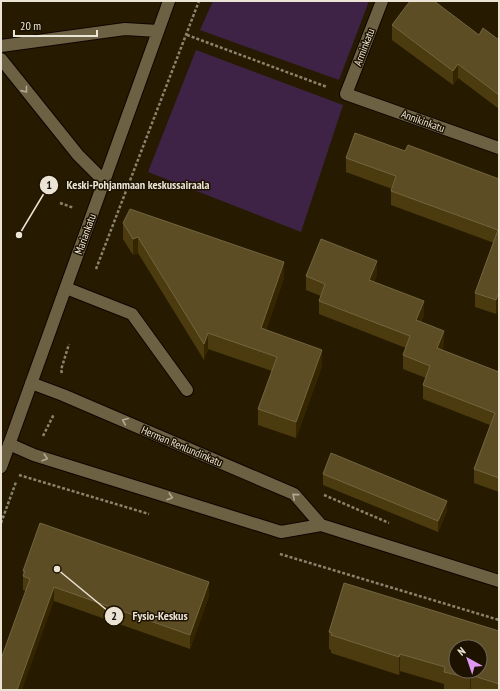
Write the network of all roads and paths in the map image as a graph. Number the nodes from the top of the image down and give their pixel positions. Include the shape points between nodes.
1 (169, 1) edge
2 (199, 1) edge
3 (382, 1) edge
4 (158, 31) junction
5 (187, 35) junction
6 (1, 46) edge
7 (1, 59) edge
8 (346, 94) junction
9 (499, 148) edge
10 (104, 181) junction
11 (66, 288) junction
12 (85, 296) junction
13 (70, 343) dead end
14 (31, 383) junction
15 (187, 390) dead end
16 (63, 395) junction
17 (9, 444) junction
18 (34, 455) junction
19 (1, 467) edge
20 (1, 523) edge
21 (321, 525) junction
22 (499, 581) edge

1 - 4 street, Mariankatu
2 - 5 path
3 - 8 street, Arminkatu
4 - 6 street via 125,29
4 - 10 street, Mariankatu
5 - 8 path
5 - 12 path
7 -> 10 street via 78,155
8 - 9 street, Annikinkatu
10 - 11 street, Mariankatu
11 - 12 street
11 - 14 street, Mariankatu
12 - 15 street via 132,314
13 - 16 path via 61,370
14 - 16 street, Herman Renlundinkatu
14 - 17 street, Mariankatu
16 - 18 path
21 -> 16 street, Herman Renlundinkatu via 294,494
17 - 18 street
17 - 19 street, Mariankatu
18 - 20 path via 19,475
18 -> 21 street via 281,532
21 - 22 street

